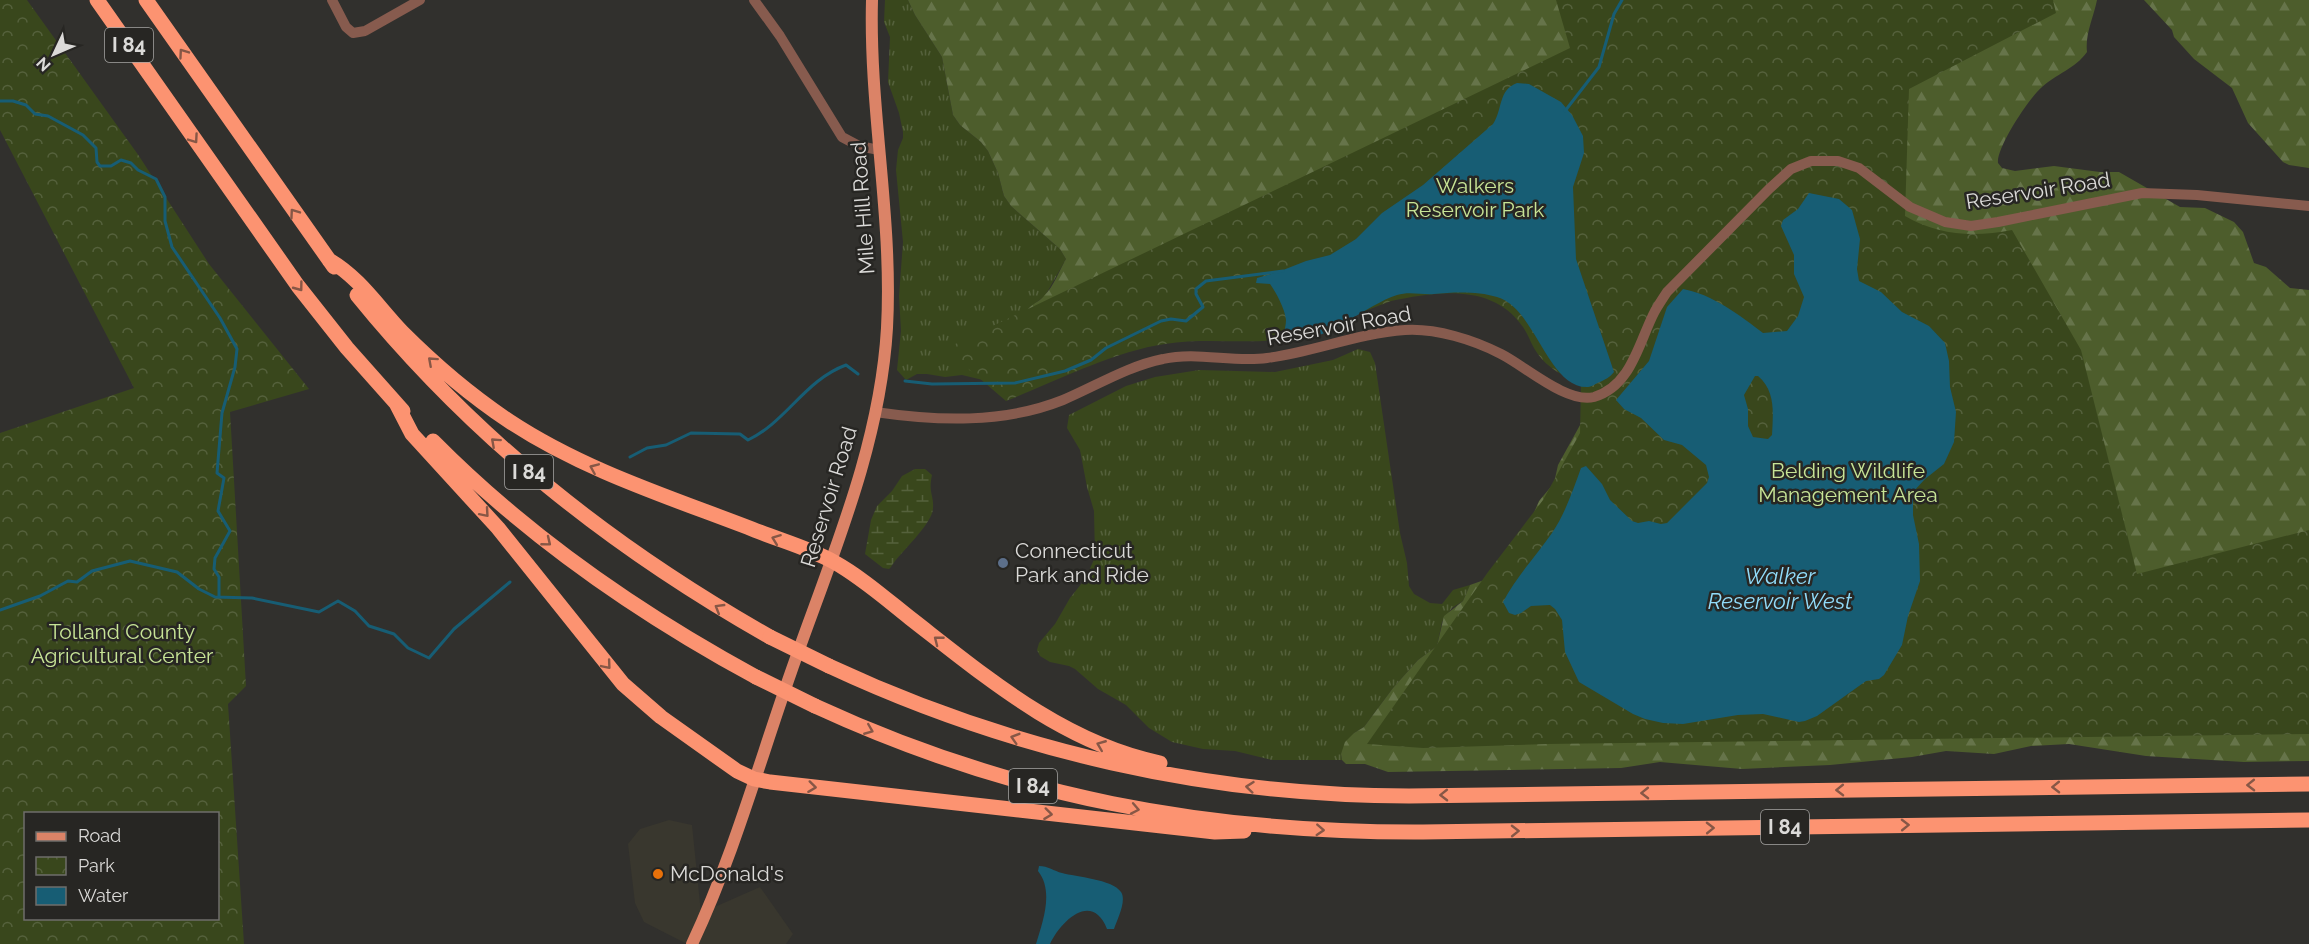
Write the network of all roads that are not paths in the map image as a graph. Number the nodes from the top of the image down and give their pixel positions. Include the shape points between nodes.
1 (97, 0) edge
2 (146, 0) edge
3 (332, 0) edge
4 (420, 0) edge
5 (754, 0) edge
6 (872, 0) edge
7 (879, 150) junction
8 (2309, 206) edge
9 (329, 260) junction
10 (396, 403) junction
11 (875, 412) junction
12 (831, 560) junction
13 (754, 779) junction
14 (1195, 779) junction
15 (2309, 784) edge
16 (2309, 820) edge
17 (1262, 826) junction
18 (692, 944) edge

1 -> 10 highway, I 84 via 298,286
9 -> 2 highway, I 84
3 - 4 street via 353,33 364,31
5 - 7 street via 842,137 858,146
6 - 7 main road, Mile Hill Road
7 - 11 main road, Mile Hill Road via 888,284 885,348
8 - 11 street, Reservoir Road via 2142,193 1971,226 1945,222 1917,211 1859,168 1838,161 1811,161 1791,169 1769,189 1667,292 1630,366 1612,387 1595,396 1575,397 1563,392 1484,346 1428,331 1406,330 1266,358 1164,358 1042,407 1002,415 962,420
12 -> 9 highway via 601,471 532,435 444,371 355,278
14 -> 9 highway, I 84, bridge via 1010,737 913,703 770,637 695,593 625,547 522,466 430,379
10 -> 13 highway via 412,434 498,528 623,684 675,728
10 -> 17 highway, I 84, bridge via 480,485 585,571 662,623 815,706 916,748 1038,787 1141,810
11 - 12 main road, Reservoir Road
12 - 13 main road, Reservoir Road
14 -> 12 highway via 1172,766 1102,746 1051,720
13 -> 17 highway via 1204,831 1237,832
13 - 18 main road, Reservoir Road
15 -> 14 highway, I 84 via 1388,796 1297,792
17 -> 16 highway, I 84 via 1423,832

